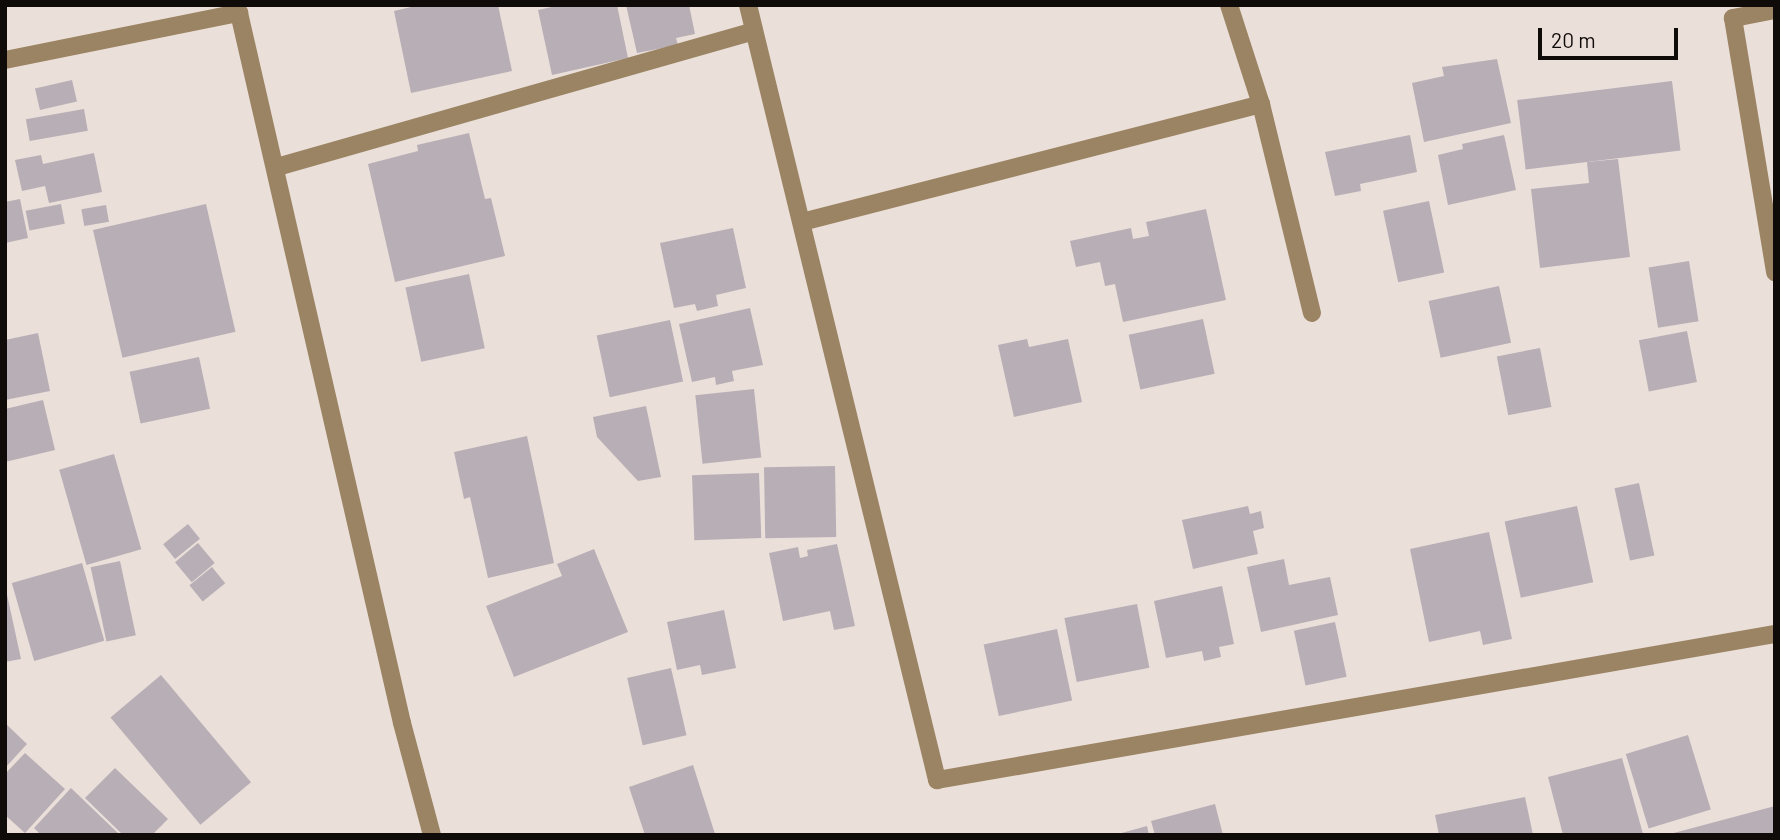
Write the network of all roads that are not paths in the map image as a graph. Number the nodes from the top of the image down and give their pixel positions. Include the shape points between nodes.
1 (748, 5) edge
2 (1229, 5) edge
3 (238, 9) edge
4 (1775, 10) edge
5 (754, 31) junction
6 (5, 60) edge
7 (1261, 104) junction
8 (277, 167) junction
9 (802, 222) junction
10 (1775, 273) edge
11 (1312, 313) dead end
12 (1775, 634) edge
13 (432, 835) edge

1 - 5 street
2 - 7 street
3 - 6 street
3 - 8 street
4 - 10 street via 1733,18
5 - 8 street
5 - 9 street
7 - 9 street
7 - 11 street
8 - 13 street via 398,709
9 - 12 street via 937,780

